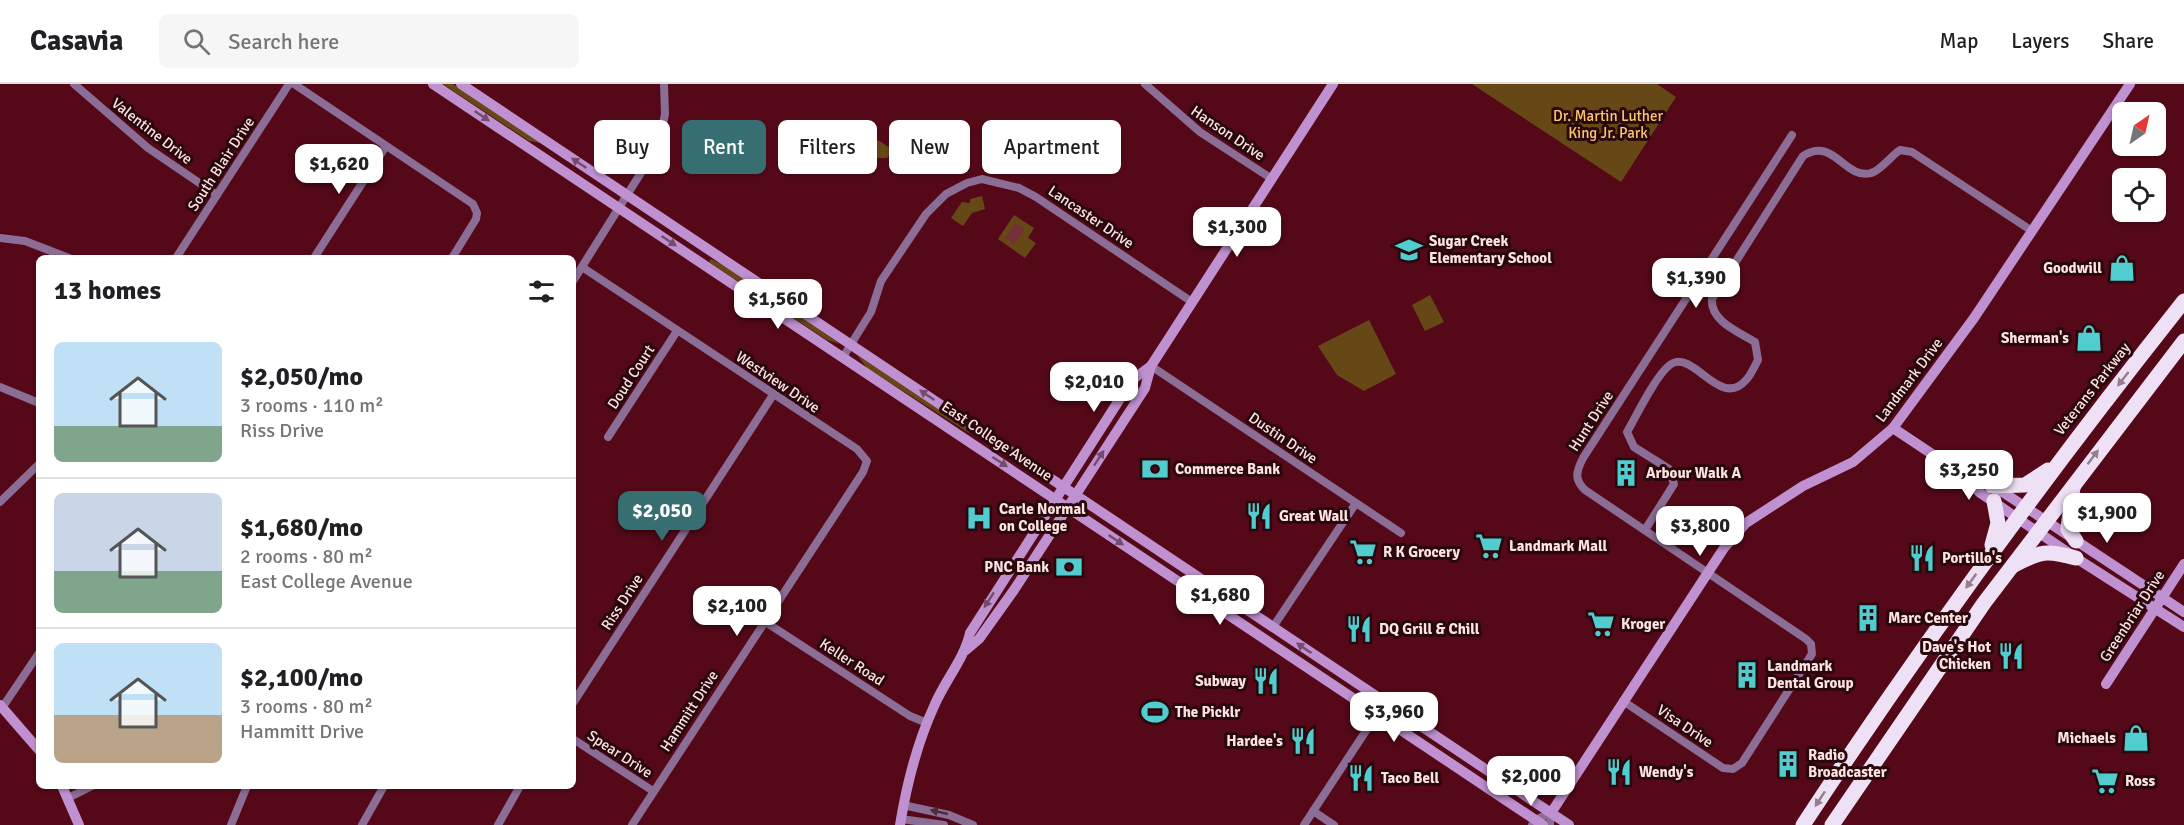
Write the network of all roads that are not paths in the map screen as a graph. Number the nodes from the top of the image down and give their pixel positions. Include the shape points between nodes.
1 (74, 84) edge
2 (291, 84) edge
3 (433, 84) edge
4 (461, 84) edge
5 (664, 84) edge
6 (1144, 84) edge
7 (1333, 84) edge
8 (2130, 84) edge
9 (1792, 135) dead end
10 (386, 146) junction
11 (1272, 179) junction
12 (217, 195) junction
13 (628, 195) junction
14 (620, 208) junction
15 (2032, 231) junction
16 (0, 238) edge
17 (61, 255) edge
18 (179, 255) edge
19 (316, 255) edge
20 (454, 255) edge
21 (582, 267) junction
22 (576, 276) edge
23 (2184, 301) edge
24 (1192, 302) junction
25 (677, 331) junction
26 (2184, 341) edge
27 (852, 344) junction
28 (843, 357) junction
29 (1151, 366) junction
30 (0, 387) edge
31 (772, 395) junction
32 (36, 402) edge
33 (1893, 428) junction
34 (608, 437) dead end
35 (867, 461) joint
36 (2056, 465) junction
37 (36, 467) edge
38 (1965, 476) junction
39 (2073, 483) junction
40 (1063, 486) junction
41 (1993, 493) junction
42 (1076, 495) junction
43 (1055, 498) junction
44 (0, 502) edge
45 (1356, 503) junction
46 (1068, 507) junction
47 (2021, 512) junction
48 (2041, 526) junction
49 (1645, 530) junction
50 (1401, 533) dead end
51 (2076, 541) junction
52 (1988, 558) junction
53 (2076, 558) junction
54 (2184, 564) edge
55 (2011, 567) junction
56 (1708, 572) junction
57 (2161, 598) junction
58 (2154, 610) junction
59 (2184, 612) edge
60 (764, 621) junction
61 (1273, 627) junction
62 (2184, 627) edge
63 (966, 650) junction
64 (36, 657) edge
65 (1316, 674) junction
66 (2106, 684) dead end
67 (576, 698) edge
68 (1623, 701) junction
69 (1, 707) edge
70 (1397, 707) junction
71 (1377, 714) junction
72 (927, 723) junction
73 (576, 741) edge
74 (36, 747) edge
75 (1733, 769) joint
76 (64, 789) edge
77 (87, 789) edge
78 (246, 789) edge
79 (382, 789) edge
80 (518, 789) edge
81 (653, 791) junction
82 (68, 798) junction
83 (903, 805) junction
84 (1313, 811) junction
85 (1551, 813) junction
86 (901, 822) edge
87 (1537, 823) edge
88 (79, 825) edge
89 (231, 825) edge
90 (362, 825) edge
91 (498, 825) edge
92 (632, 825) edge
93 (944, 825) edge
94 (973, 825) edge
95 (1304, 825) edge
96 (1334, 825) edge
97 (1550, 825) edge
98 (1569, 825) edge
99 (1803, 825) edge
100 (1832, 825) edge

1 - 12 street, Valentine Drive via 148,148
2 - 10 street
2 - 12 street, South Blair Drive
3 -> 14 main road, East College Avenue
13 -> 4 main road, East College Avenue
5 - 13 street via 658,144
6 - 11 street, Hanson Drive via 1200,132
7 - 11 main road
8 - 15 main road, Landmark Drive
9 - 49 street, Hunt Drive via 1578,467 1578,483 1585,490
10 - 19 street
10 - 20 street via 473,204 477,211 473,226
11 - 24 main road
12 - 18 street, South Blair Drive
13 - 14 street
13 - 27 main road, East College Avenue
14 - 21 street
14 -> 28 main road, East College Avenue
15 - 33 main road, Landmark Drive
15 - 49 street via 1912,152 1900,150 1874,173 1861,174 1824,150 1803,156 1712,299 1716,317 1755,342 1758,360 1746,381 1736,388 1723,388 1683,362 1673,363 1663,372 1627,432 1634,447 1669,469 1674,484
16 - 17 street via 26,241
21 - 22 street
21 - 25 street, Westview Drive
23 -> 36 highway, Veterans Parkway
24 - 27 street, Lancaster Drive via 1036,197 1018,188 982,180 946,194 926,214 881,281 871,312
24 - 29 main road
25 - 31 street, Westview Drive
25 - 34 street, Doud Court
39 -> 26 highway
27 - 28 street, Lancaster Drive
40 -> 27 main road, East College Avenue
28 -> 43 main road, East College Avenue
29 - 40 main road via 1132,380
42 -> 29 main road via 1145,388
29 - 45 street, Dustin Drive
30 - 32 street
31 - 35 street, Westview Drive via 857,449
31 - 67 street, Riss Drive
33 - 38 main road
33 - 56 main road, Landmark Drive via 1853,462 1803,486 1746,523
35 - 60 street, Hammitt Drive
36 - 41 highway via 2025,485
36 - 47 highway, Veterans Parkway
37 - 44 street
38 - 41 main road
38 - 41 main road via 1979,492
39 - 48 highway
39 - 51 highway via 2068,529
40 - 42 main road, East College Avenue
40 - 43 main road
41 - 47 main road
41 - 47 main road
41 - 52 highway via 1998,523
42 - 46 main road
42 - 61 main road, East College Avenue
43 - 46 main road, East College Avenue
43 -> 63 main road via 982,610
45 - 50 street, Dustin Drive
45 - 61 street
46 - 63 main road via 979,639
46 -> 65 main road, East College Avenue
47 - 48 main road
47 - 52 highway, Veterans Parkway
48 - 51 main road
48 - 53 main road
48 - 55 highway
49 - 56 street, Hunt Drive
51 - 57 main road
52 -> 99 highway, Veterans Parkway
53 - 55 highway via 2039,552
53 - 58 main road
54 - 57 main road, Greenbriar Drive
55 - 100 highway
56 - 68 main road, Landmark Drive
56 - 75 street, Hunt Drive via 1806,639 1812,648 1810,658 1743,762
57 - 58 main road, Greenbriar Drive
57 - 59 main road
58 - 62 main road
58 - 66 main road, Greenbriar Drive
60 - 72 street, Keller Road via 910,716
60 - 81 street, Hammitt Drive
70 -> 61 main road, East College Avenue
63 - 72 main road
64 - 69 street
65 - 70 main road via 1337,682 1380,709
65 - 71 main road, East College Avenue
68 - 75 street, Visa Drive via 1723,768
68 - 85 main road, Landmark Drive
69 - 74 main road
70 - 85 main road, East College Avenue
71 - 84 street
71 - 87 main road, East College Avenue
72 - 83 main road
73 - 81 street, Spear Drive
76 - 82 main road
77 - 82 street
78 - 89 street
79 - 90 street
80 - 91 street
81 - 92 street, Hammitt Drive
82 - 88 main road
83 - 86 main road
94 -> 83 street via 950,815
84 - 95 street
84 - 96 street
85 - 87 street
85 - 97 street, Landmark Drive
85 - 98 main road, East College Avenue
86 - 93 street

